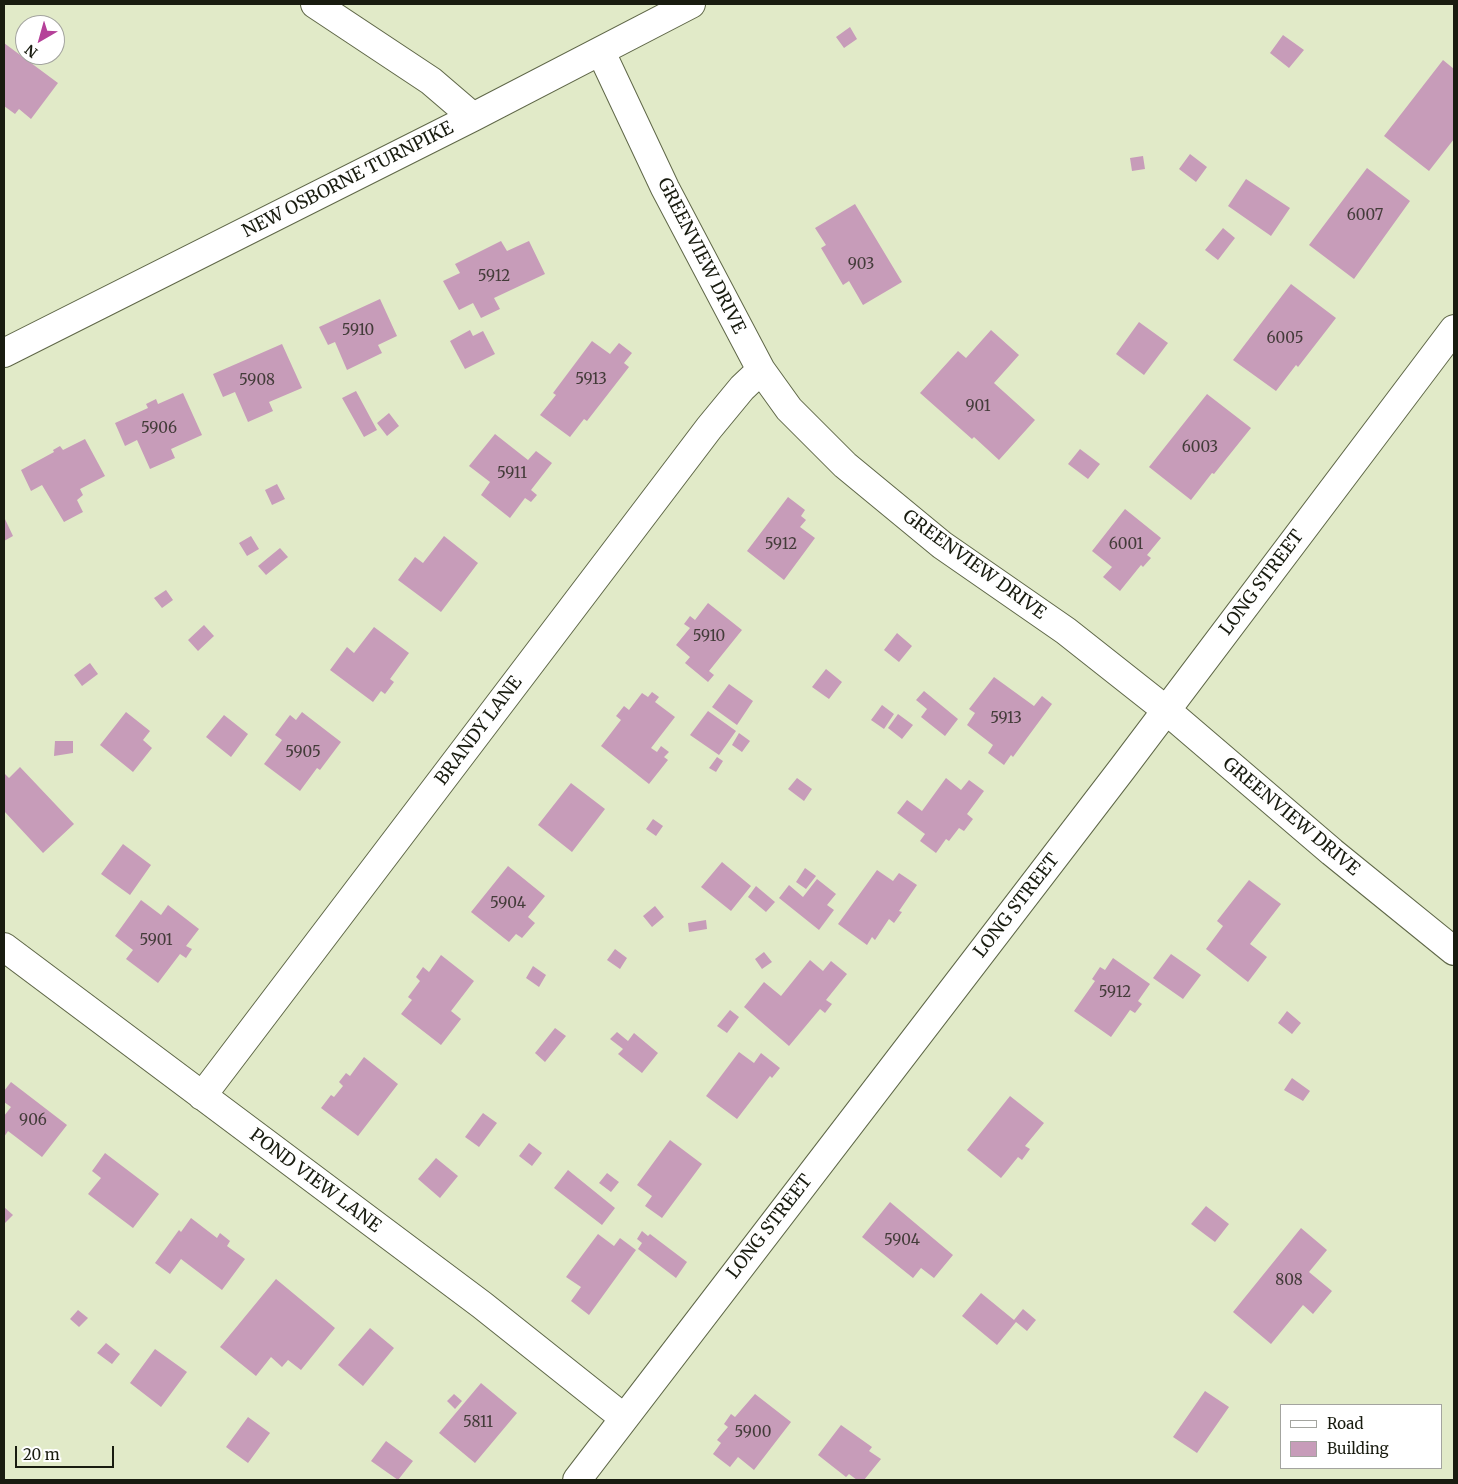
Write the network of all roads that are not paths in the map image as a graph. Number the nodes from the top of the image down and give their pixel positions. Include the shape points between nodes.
1 (315, 4) edge
2 (691, 4) edge
3 (601, 52) junction
4 (474, 117) junction
5 (1454, 330) edge
6 (4, 353) edge
7 (760, 370) junction
8 (1166, 710) junction
9 (4, 947) edge
10 (1454, 951) edge
11 (202, 1096) junction
12 (624, 1418) junction
13 (577, 1480) edge

1 - 4 street via 431,81
2 - 3 street, NEW OSBORNE TURNPIKE
3 - 4 street, NEW OSBORNE TURNPIKE
3 - 7 street, GREENVIEW DRIVE via 665,188
4 - 6 street, NEW OSBORNE TURNPIKE
5 - 8 street, LONG STREET
7 - 8 street, GREENVIEW DRIVE via 789,409 845,465 942,545 1066,631
7 - 11 street, BRANDY LANE via 709,428
8 - 10 street, GREENVIEW DRIVE
8 - 12 street, LONG STREET
9 - 11 street, POND VIEW LANE
11 - 12 street, POND VIEW LANE via 482,1305
12 - 13 street, LONG STREET

